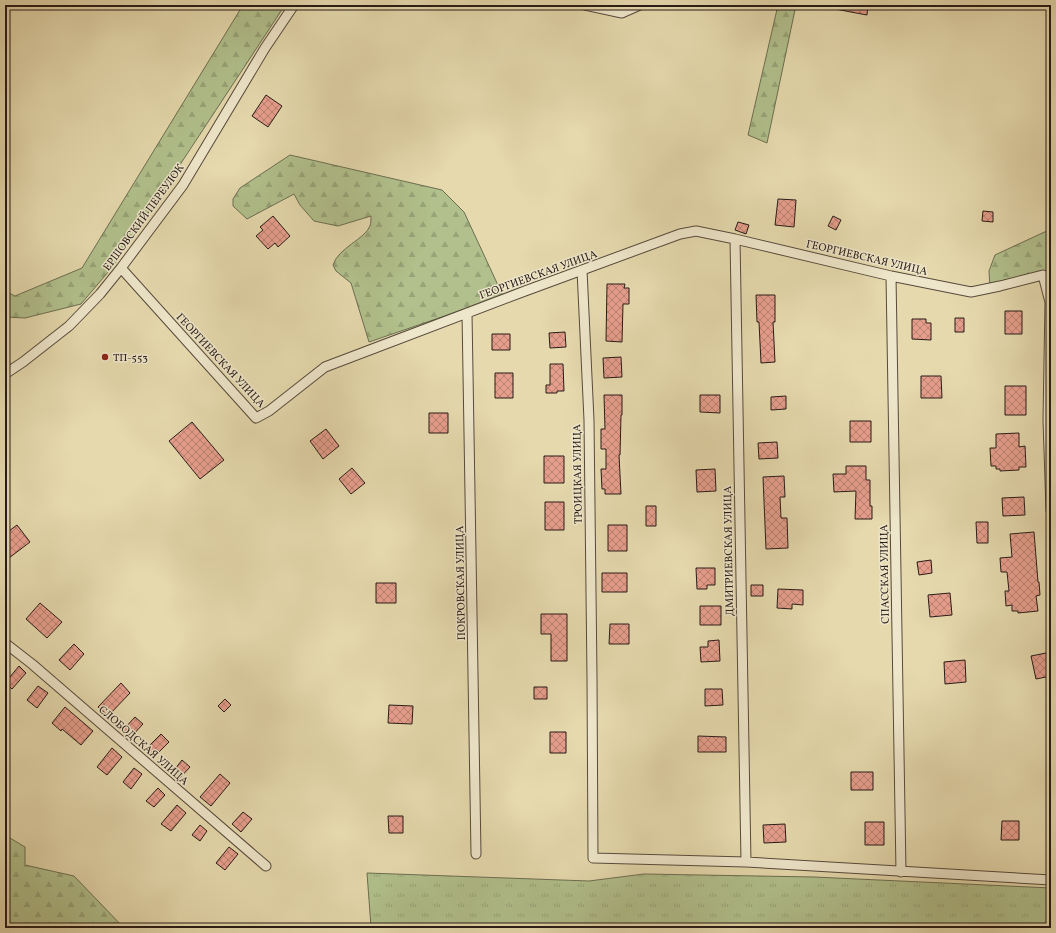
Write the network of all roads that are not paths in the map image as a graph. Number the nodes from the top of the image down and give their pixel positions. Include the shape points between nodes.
1 (294, 5) edge
2 (585, 5) edge
3 (640, 5) edge
4 (735, 239) junction
5 (122, 268) junction
6 (582, 270) junction
7 (891, 276) junction
8 (467, 313) junction
9 (5, 374) edge
10 (1051, 510) edge
11 (5, 643) edge
12 (476, 854) dead end
13 (746, 862) junction
14 (266, 866) dead end
15 (901, 872) junction
16 (1051, 880) edge

1 - 5 street, ЕРШОВСКИЙ ПЕРЕУЛОК via 264,48 183,185
2 - 3 street via 622,13
4 - 6 street, ГЕОРГИЕВСКАЯ УЛИЦА via 696,231 680,234
4 - 7 street, ГЕОРГИЕВСКАЯ УЛИЦА
4 - 13 street, ДМИТРИЕВСКАЯ УЛИЦА
5 - 8 street, ГЕОРГИЕВСКАЯ УЛИЦА via 256,418 326,367
5 - 9 street, ЕРШОВСКИЙ ПЕРЕУЛОК via 69,326
6 - 8 street, ГЕОРГИЕВСКАЯ УЛИЦА
6 - 13 street, ТРОИЦКАЯ УЛИЦА via 589,420 592,858
7 - 10 street, ГЕОРГИЕВСКАЯ УЛИЦА via 970,292 1043,274 1050,302 1048,420
7 - 15 street, СПАССКАЯ УЛИЦА
8 - 12 street, ПОКРОВСКАЯ УЛИЦА
11 - 14 street, СЛОБОДСКАЯ УЛИЦА
13 - 15 street
15 - 16 street

